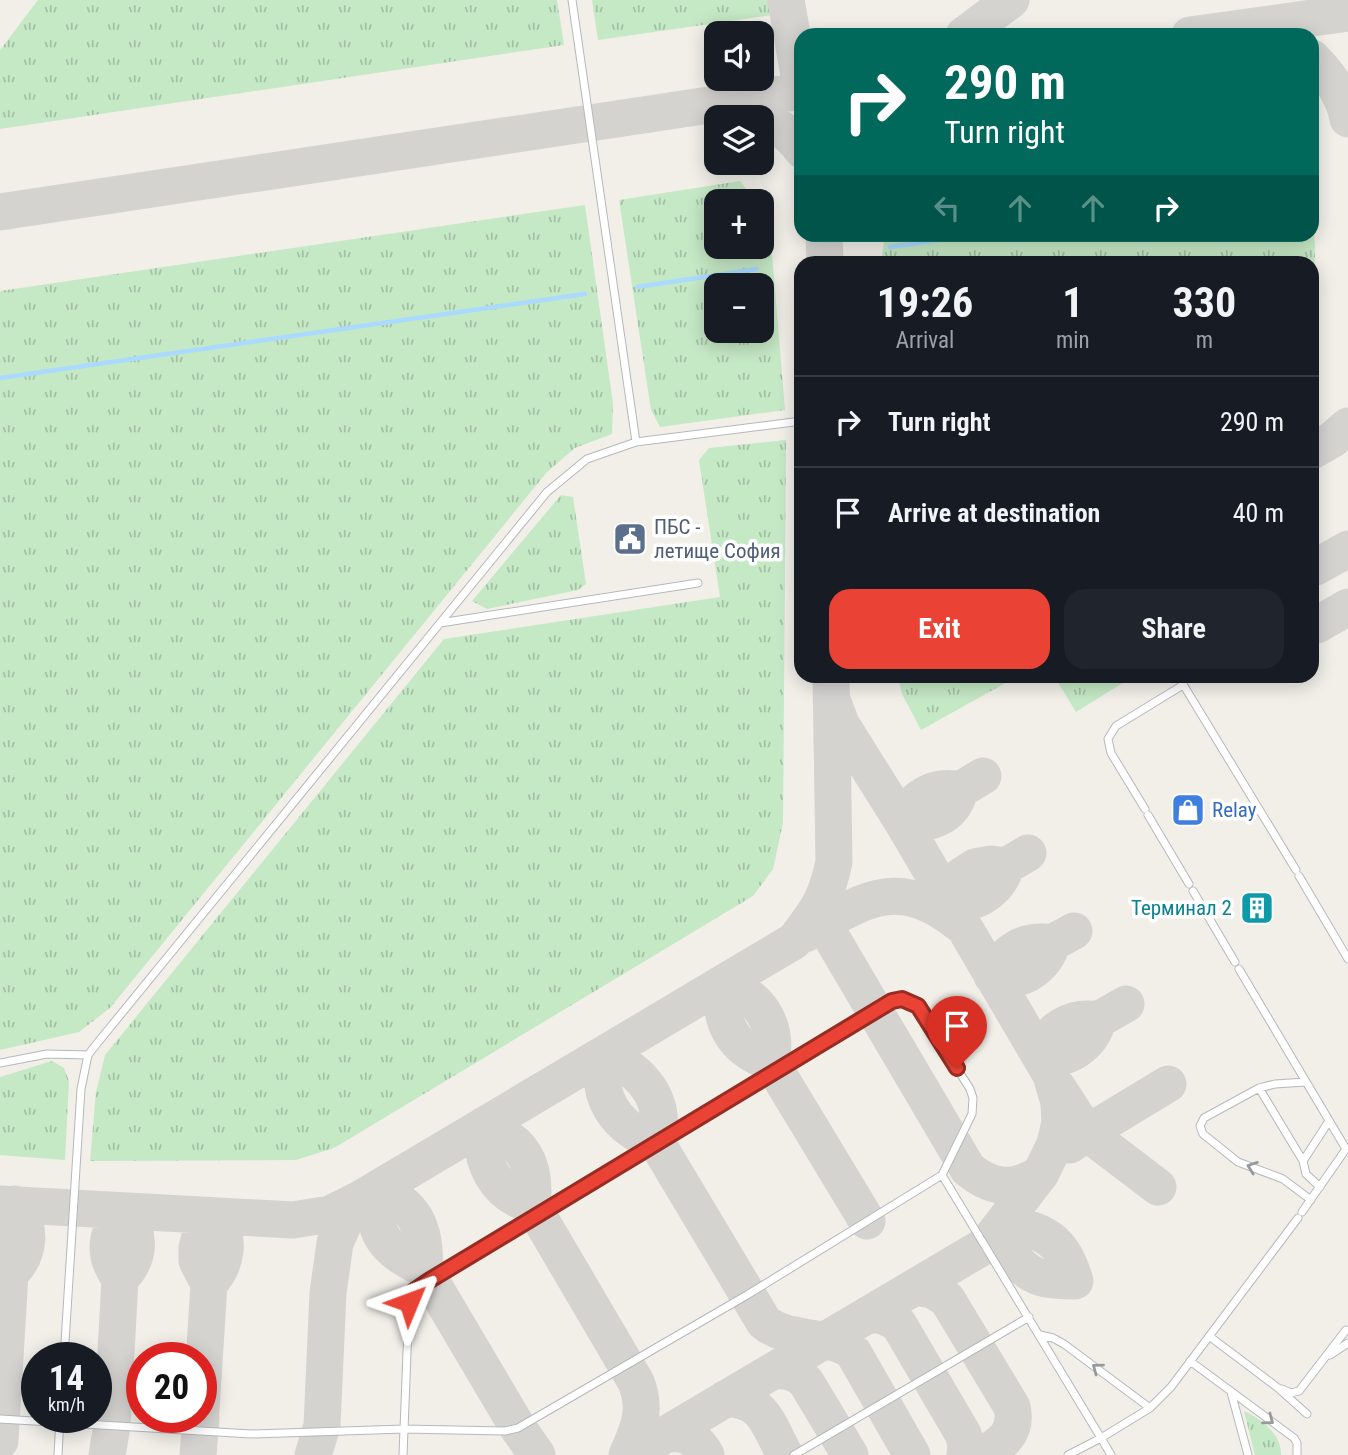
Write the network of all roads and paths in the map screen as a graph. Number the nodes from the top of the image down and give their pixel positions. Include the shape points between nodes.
1 (572, 0) edge
2 (794, 422) edge
3 (636, 442) junction
4 (698, 583) dead end
5 (439, 623) junction
6 (1184, 685) joint
7 (1348, 959) edge
8 (88, 1055) junction
9 (0, 1063) edge
10 (1306, 1083) junction
11 (1259, 1088) junction
12 (1329, 1121) junction
13 (1347, 1148) edge
14 (1303, 1161) junction
15 (942, 1175) junction
16 (1320, 1187) junction
17 (1311, 1200) junction
18 (1029, 1317) junction
19 (1346, 1330) dead end
20 (1040, 1335) junction
21 (1209, 1336) junction
22 (65, 1342) edge
23 (1348, 1343) edge
24 (1324, 1360) junction
25 (1190, 1361) junction
26 (1278, 1388) junction
27 (1231, 1391) junction
28 (1150, 1408) junction
29 (1307, 1413) dead end
30 (0, 1419) edge
31 (21, 1419) edge
32 (112, 1424) edge
33 (404, 1429) junction
34 (59, 1433) edge
35 (1101, 1438) junction
36 (58, 1455) edge
37 (403, 1455) edge
38 (794, 1455) edge
39 (1068, 1455) edge
40 (1111, 1455) edge
41 (1248, 1455) edge
42 (1297, 1455) edge

1 - 3 lane
2 - 3 lane
3 - 5 lane via 587,459 547,492
4 - 5 lane
5 - 8 lane
6 - 7 lane
6 - 10 lane via 1116,726 1108,739 1111,753
8 - 9 lane via 47,1054
8 - 22 lane via 81,1089
10 - 11 lane
10 - 12 lane
11 - 14 lane
17 -> 11 lane via 1283,1179 1238,1162 1201,1130 1204,1118
12 - 13 lane
12 - 14 lane
13 - 16 lane
14 - 16 lane via 1307,1174
15 - 18 lane
15 - 33 lane via 518,1428
15 - 33 lane via 972,1114 973,1098 918,1006 902,999 892,1001 414,1291 409,1302
16 - 17 lane
17 - 21 lane
18 - 20 lane
18 - 38 lane
19 - 24 lane
28 -> 20 lane via 1064,1344
20 - 35 lane
21 - 25 lane
21 - 26 lane
23 - 24 lane
24 - 26 lane via 1300,1391
25 - 27 lane
25 - 28 lane
26 - 29 lane
27 - 41 lane
27 -> 42 lane via 1294,1438
28 - 35 lane
30 - 31 lane
32 - 33 lane via 251,1434
33 - 37 lane
34 - 36 lane
35 - 39 lane
35 - 40 lane

